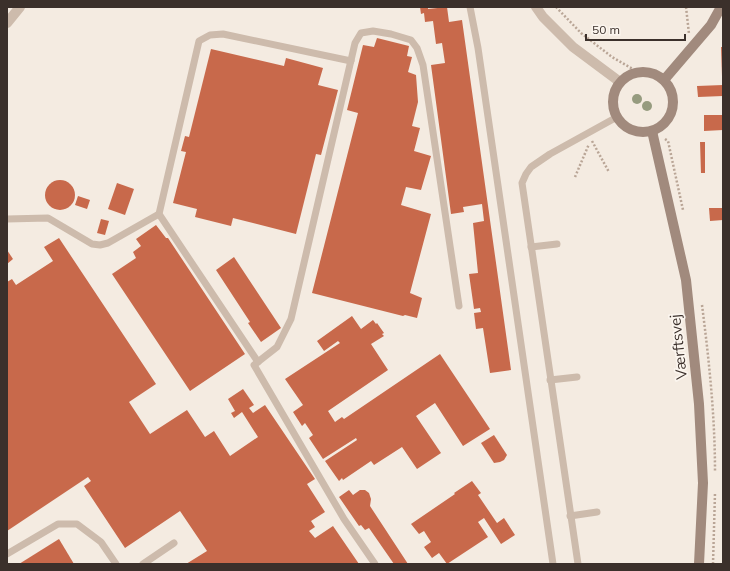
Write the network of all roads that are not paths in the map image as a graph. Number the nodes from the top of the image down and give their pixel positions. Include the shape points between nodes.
1 (20, 7) edge
2 (470, 7) edge
3 (536, 7) edge
4 (722, 7) edge
5 (7, 23) edge
6 (350, 61) junction
7 (664, 80) junction
8 (620, 82) junction
9 (617, 118) junction
10 (652, 131) junction
11 (159, 214) junction
12 (7, 219) edge
13 (557, 244) dead end
14 (531, 247) junction
15 (459, 306) dead end
16 (258, 362) junction
17 (577, 377) dead end
18 (550, 380) junction
19 (597, 512) dead end
20 (570, 516) junction
21 (174, 543) dead end
22 (7, 554) edge
23 (116, 564) edge
24 (143, 564) edge
25 (375, 564) edge
26 (553, 564) edge
27 (578, 564) edge
28 (699, 564) edge

1 - 5 street
2 - 26 lane
3 - 8 street via 573,47
4 - 7 street via 711,25
6 - 11 lane via 222,34 210,35 199,41
6 - 15 lane via 355,42 361,33 373,31 390,34 411,40 417,48 423,65
6 - 16 lane via 291,319 277,347
7 - 8 street via 647,72 638,72
7 - 10 street via 673,99 672,109 668,119
8 - 9 street via 613,99 613,109
9 - 10 street via 632,130
9 - 14 lane via 550,154 531,167 526,174 522,182
10 - 28 street, Værftsvej via 686,280 699,397 703,483
11 - 12 lane via 100,245 92,244 48,218
11 - 16 lane
13 - 14 lane
14 - 18 lane
16 - 25 lane via 254,365 344,519
17 - 18 lane
18 - 20 lane
19 - 20 lane
20 - 27 lane
21 - 24 lane
22 - 23 lane via 58,524 77,524 101,542

